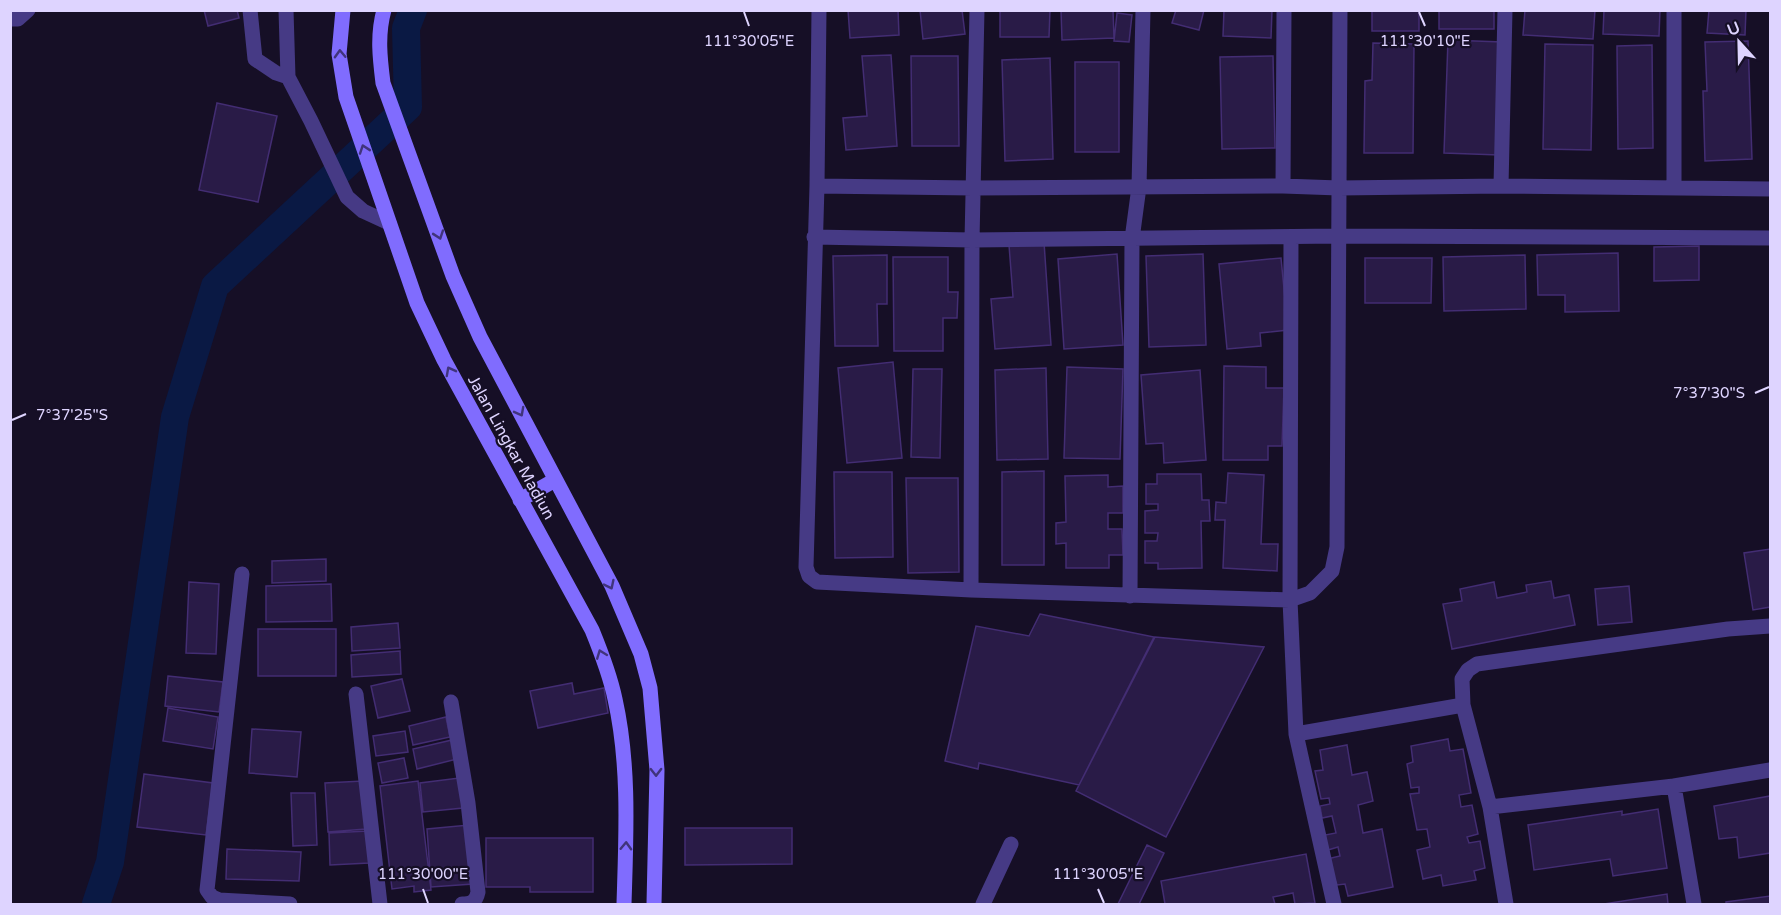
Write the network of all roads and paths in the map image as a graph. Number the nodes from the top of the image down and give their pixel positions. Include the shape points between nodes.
1 (28, 10) edge
2 (250, 10) edge
3 (286, 10) edge
4 (343, 10) edge
5 (384, 10) edge
6 (819, 10) edge
7 (977, 10) edge
8 (1143, 10) edge
9 (1284, 10) edge
10 (1340, 10) edge
11 (1505, 10) edge
12 (1674, 10) edge
13 (10, 19) edge
14 (288, 77) junction
15 (817, 186) junction
16 (1283, 186) junction
17 (1501, 186) junction
18 (1139, 187) junction
19 (973, 188) junction
20 (1339, 188) junction
21 (1674, 188) junction
22 (1770, 189) edge
23 (389, 223) junction
24 (1338, 236) junction
25 (814, 237) junction
26 (1291, 237) junction
27 (1770, 238) edge
28 (1132, 239) junction
29 (972, 240) junction
30 (555, 480) junction
31 (520, 500) junction
32 (242, 574) dead end
33 (971, 590) junction
34 (1130, 596) junction
35 (1290, 600) junction
36 (1770, 626) edge
37 (356, 694) dead end
38 (451, 702) dead end
39 (1463, 705) junction
40 (1296, 734) junction
41 (1770, 770) edge
42 (1674, 786) junction
43 (1490, 807) junction
44 (1011, 844) dead end
45 (290, 904) edge
46 (380, 904) edge
47 (462, 904) edge
48 (624, 904) edge
49 (654, 904) edge
50 (983, 904) edge
51 (1334, 904) edge
52 (1506, 904) edge
53 (1694, 904) edge

1 - 13 street via 18,19
2 - 14 street via 255,58
3 - 14 street
23 -> 4 main road, Jalan Lingkar Madiun via 346,97 339,54
5 -> 30 main road, Jalan Lingkar Madiun via 379,52 383,83 453,276
6 - 15 street
7 - 19 street
8 - 18 street
9 - 16 street
10 - 20 street
11 - 17 street
12 - 21 street
14 - 23 street via 347,197 363,212
15 - 19 street
15 - 25 street
16 - 18 street
16 - 20 street
17 - 20 street
17 - 21 street
18 - 19 street
18 - 28 street
19 - 29 street
20 - 24 street
21 - 22 street
31 -> 23 main road, Jalan Lingkar Madiun via 444,360
24 - 26 street
24 - 27 street
24 - 35 street via 1337,547 1332,571 1310,593
25 - 29 street
25 - 33 street via 806,567 809,576 817,582
26 - 28 street
26 - 35 street
28 - 29 street
28 - 34 street
29 - 33 street
30 - 31 main road
30 -> 49 main road, Jalan Lingkar Madiun via 612,586 641,654 650,688 657,770
48 -> 31 main road, Jalan Lingkar Madiun via 626,831 622,745 615,698 592,630
32 - 45 street via 207,890 219,900
33 - 34 street
34 - 35 street
35 - 40 street
36 - 39 street via 1477,664 1462,679
37 - 46 street
38 - 47 street via 478,892 473,903
39 - 40 street
39 - 43 street
40 - 51 street
41 - 42 street
42 - 43 street
42 - 53 street
43 - 52 street
44 - 50 street

